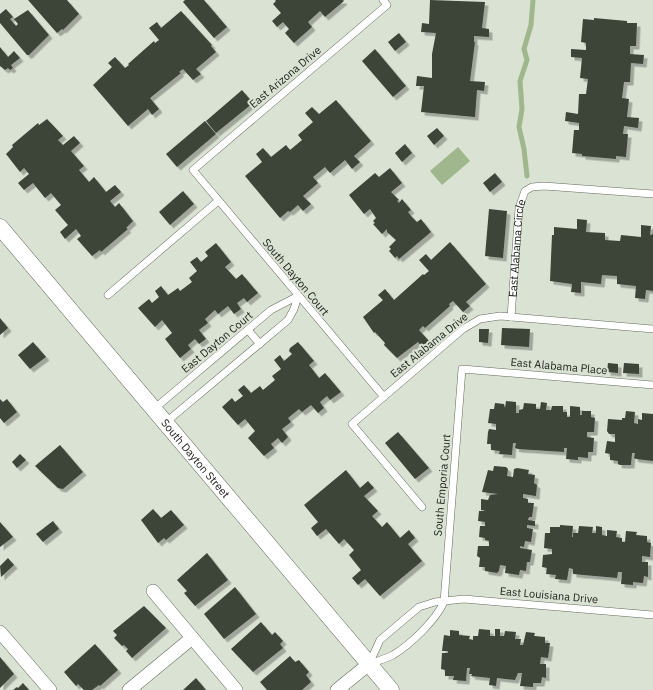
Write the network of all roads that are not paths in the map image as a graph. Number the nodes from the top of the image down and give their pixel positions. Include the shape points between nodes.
1 (383, 0) edge
2 (193, 170) joint
3 (653, 194) edge
4 (218, 201) junction
5 (0, 227) edge
6 (108, 294) dead end
7 (298, 296) junction
8 (511, 317) junction
9 (653, 329) edge
10 (248, 330) junction
11 (260, 344) junction
12 (462, 369) joint
13 (653, 385) edge
14 (384, 397) junction
15 (154, 409) junction
16 (165, 423) junction
17 (422, 507) dead end
18 (153, 591) dead end
19 (444, 602) junction
20 (653, 615) edge
21 (0, 632) edge
22 (192, 638) junction
23 (369, 664) junction
24 (50, 690) edge
25 (129, 690) edge
26 (236, 690) edge
27 (337, 690) edge
28 (391, 690) edge

1 - 2 lane, East Arizona Drive via 387,5
2 - 4 lane, South Dayton Court
3 - 8 lane, East Alabama Circle via 544,186 532,187 525,191 519,208
4 - 6 lane
4 - 7 lane, South Dayton Court
5 - 15 street, South Dayton Street
7 - 10 lane, East Dayton Court via 276,307
7 - 11 lane via 290,318
7 - 14 lane, South Dayton Court
8 - 9 lane, East Alabama Drive
8 - 14 lane, East Alabama Drive via 490,316 471,323
10 - 11 lane
10 - 15 lane, East Dayton Court
11 - 16 lane
12 - 13 lane, East Alabama Place
12 - 19 lane, South Emporia Court
14 - 17 lane, East Alabama Drive via 352,424
15 - 16 street, South Dayton Street
16 - 23 street, South Dayton Street
18 - 22 street
19 - 20 lane, East Louisiana Drive via 464,599
19 - 23 lane via 435,619 397,652
19 - 23 lane, East Louisiana Drive via 428,603 414,611 380,640
21 - 24 street
22 - 25 street
22 - 26 street
23 - 27 street
23 - 28 street, South Dayton Street

